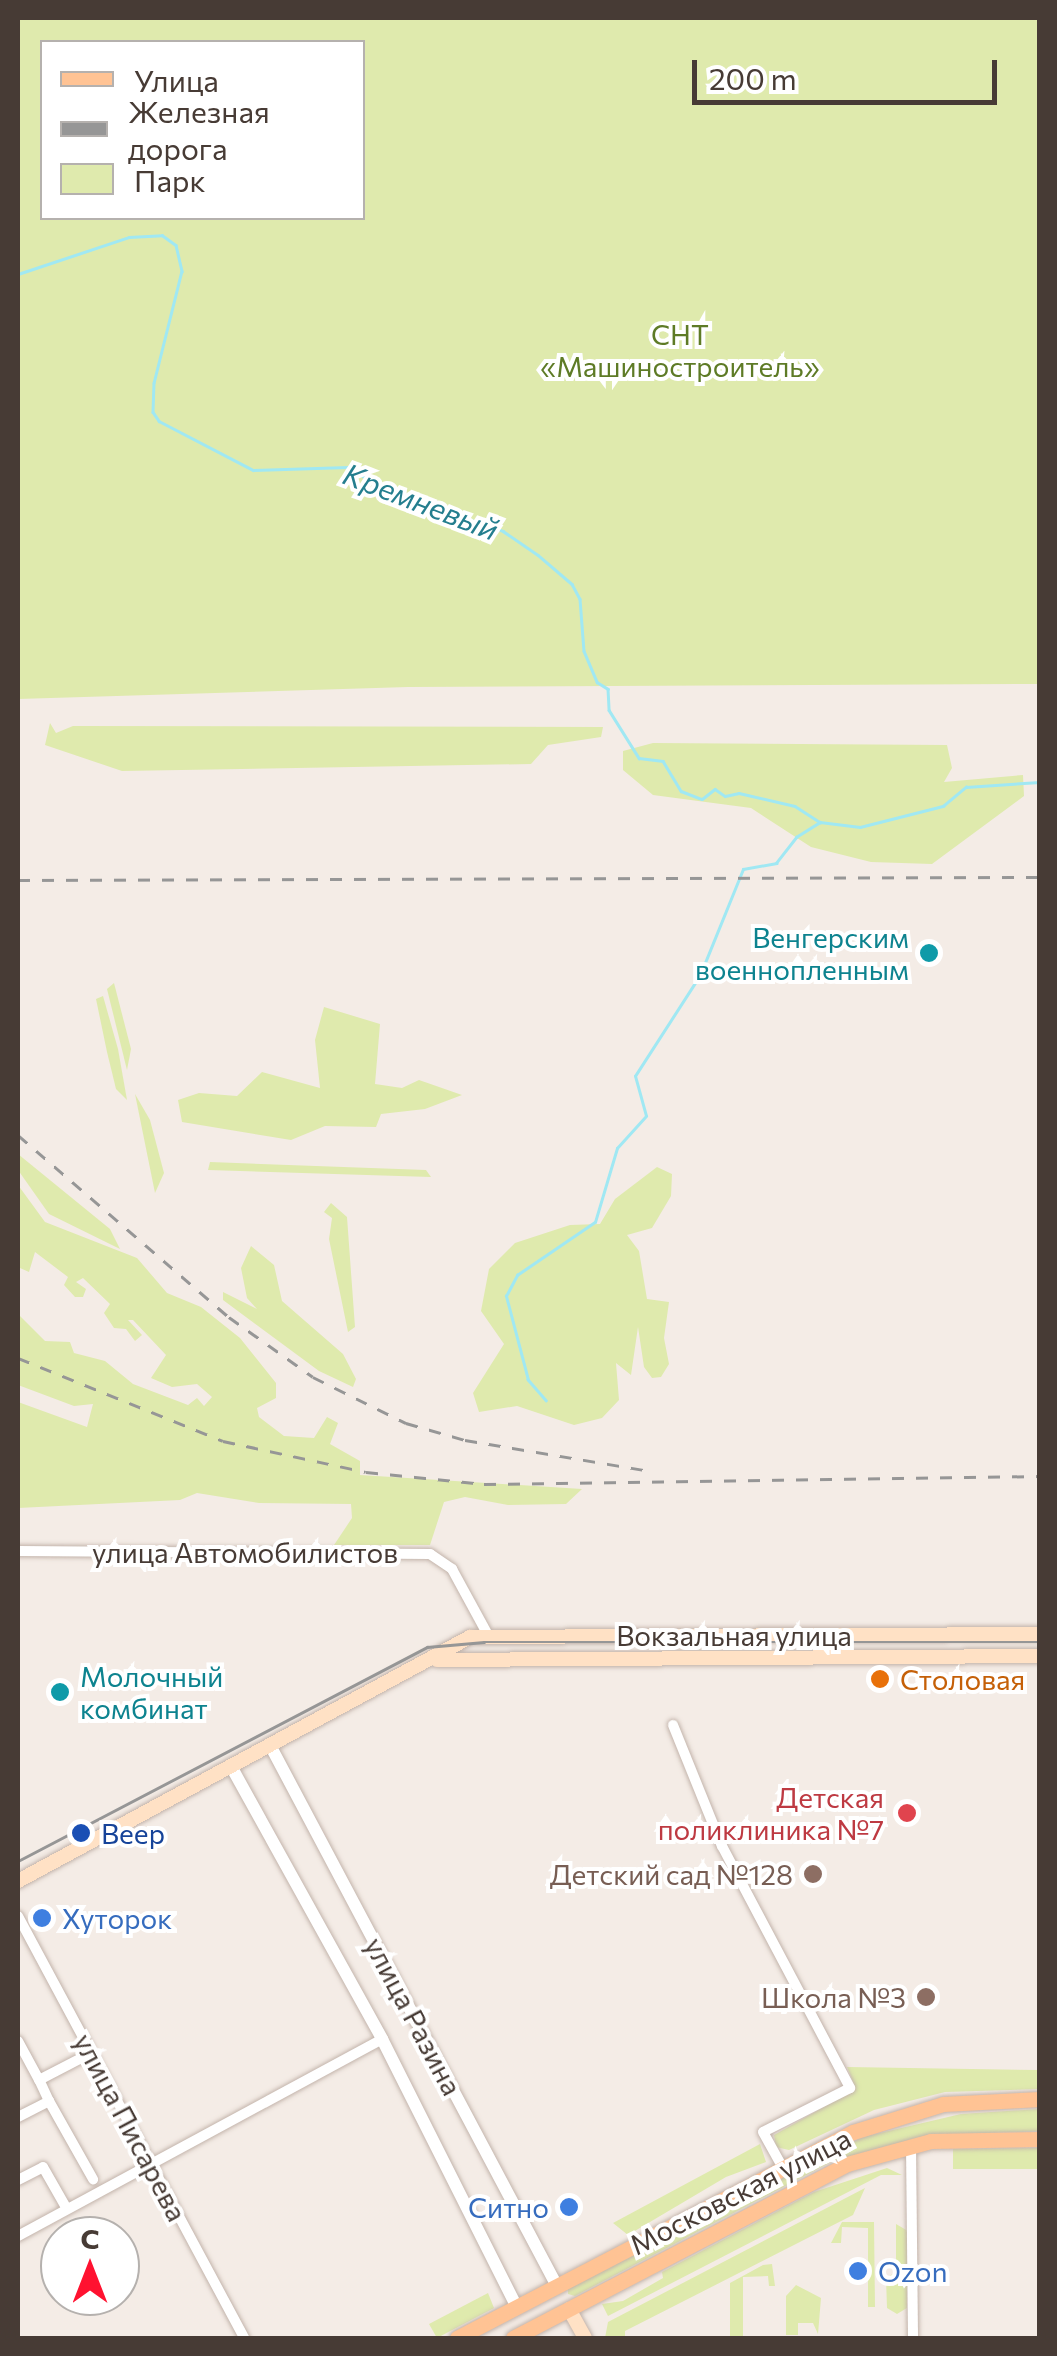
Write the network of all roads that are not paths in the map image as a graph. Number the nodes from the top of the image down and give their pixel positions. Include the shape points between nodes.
1 (18, 1551) edge
2 (1040, 1634) edge
3 (488, 1635) junction
4 (1040, 1656) edge
5 (437, 1660) junction
6 (673, 1725) dead end
7 (271, 1747) junction
8 (232, 1768) junction
9 (18, 1881) edge
10 (18, 1916) edge
11 (382, 2039) junction
12 (18, 2041) edge
13 (91, 2053) junction
14 (39, 2080) junction
15 (1040, 2099) edge
16 (49, 2101) junction
17 (18, 2116) edge
18 (1040, 2138) edge
19 (911, 2144) junction
20 (151, 2164) junction
21 (782, 2166) junction
22 (93, 2179) dead end
23 (18, 2180) edge
24 (67, 2209) junction
25 (18, 2236) edge
26 (557, 2286) junction
27 (516, 2307) junction
28 (569, 2309) junction
29 (523, 2336) edge
30 (244, 2338) edge
31 (457, 2338) edge
32 (585, 2338) edge
33 (913, 2338) edge

1 - 3 street, улица Автомобилистов via 430,1554 452,1569
2 - 3 main road, Вокзальная улица
3 - 5 main road, Вокзальная улица via 460,1640
4 - 5 main road, Вокзальная улица
5 - 7 main road, Вокзальная улица
6 - 21 street via 722,1846 850,2088 763,2132
7 - 8 main road, Вокзальная улица
7 - 26 street, улица Разина
8 - 9 main road, Вокзальная улица
8 - 11 street, улица Разина
10 - 13 street, улица Писарева
11 - 20 street
11 - 27 street, улица Разина
12 - 14 street
13 - 14 street
13 - 20 street, улица Писарева
14 - 16 street
15 - 21 main road, Московская улица via 915,2110
16 - 17 street
16 - 22 street
18 - 19 main road, Московская улица
19 - 28 main road, Московская улица via 801,2184
19 - 33 street
20 - 24 street
20 - 30 street, улица Писарева
21 - 26 main road, Московская улица
23 - 24 street via 43,2167
24 - 25 street
26 - 27 main road, Московская улица
26 - 28 main road
27 - 29 main road
27 - 31 main road, Московская улица
28 - 29 main road, Московская улица
28 - 32 main road

